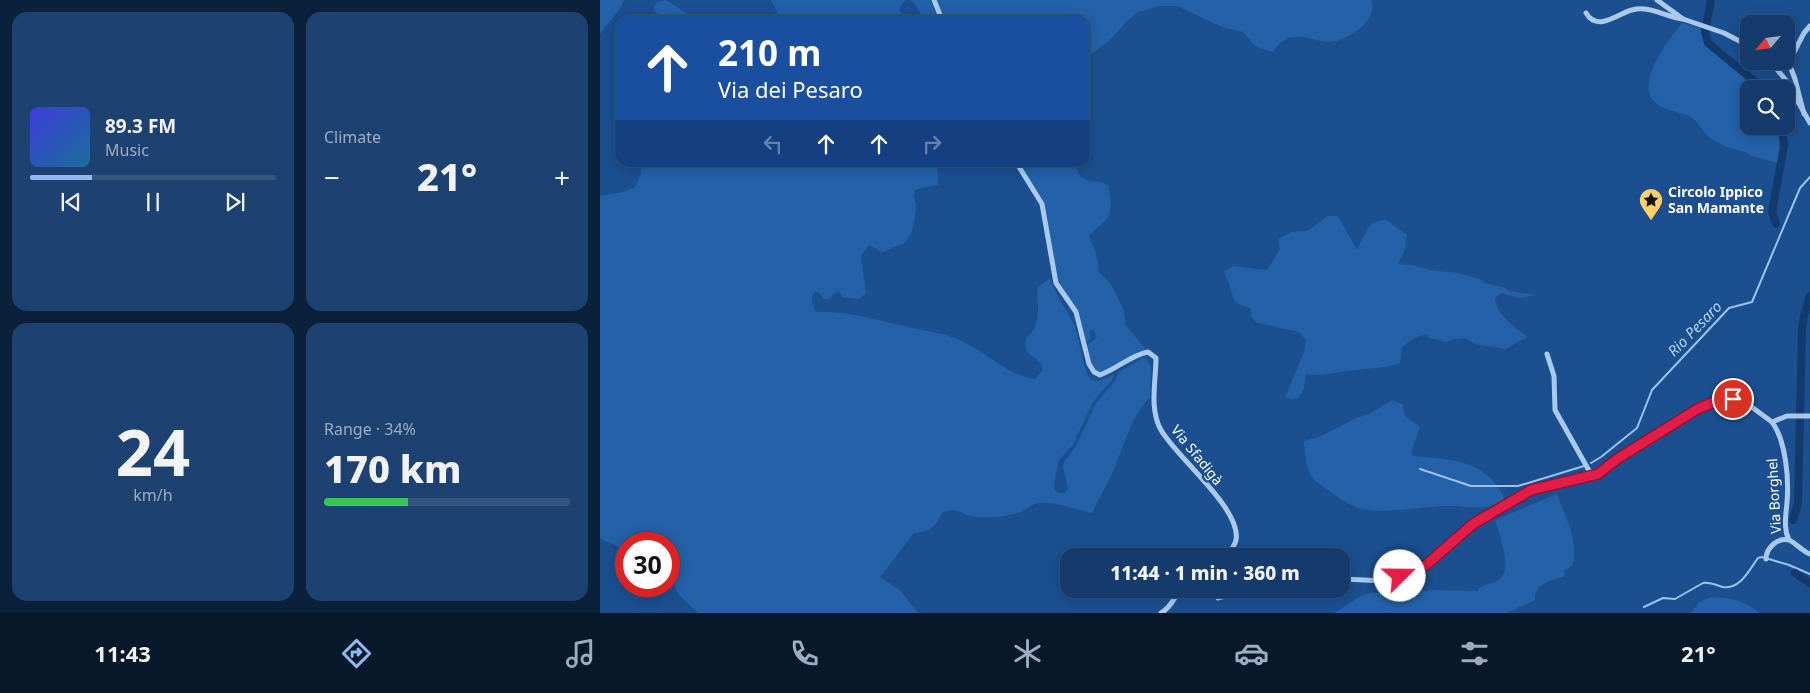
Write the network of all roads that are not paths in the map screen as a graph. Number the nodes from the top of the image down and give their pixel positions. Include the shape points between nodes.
1 (934, 0) edge
2 (1657, 0) edge
3 (1586, 13) dead end
4 (940, 15) edge
5 (1683, 18) junction
6 (1810, 26) edge
7 (1740, 42) edge
8 (1778, 70) edge
9 (1804, 114) junction
10 (1810, 123) edge
11 (1020, 167) edge
12 (1547, 354) dead end
13 (1807, 416) edge
14 (1772, 422) junction
15 (1592, 476) junction
16 (1789, 540) junction
17 (1231, 548) edge
18 (1810, 554) edge
19 (1766, 557) dead end
20 (1350, 580) edge
21 (1175, 598) edge
22 (1161, 613) edge

1 - 4 street
2 - 5 street
3 - 5 street via 1598,21 1614,19 1637,9
5 - 7 street
6 - 9 street via 1792,56 1790,66
8 - 9 street
9 - 10 street
11 - 17 street, Via Sfadigà via 1042,204 1056,283 1076,312 1089,364 1100,375 1141,353 1148,352 1156,358 1156,415 1161,429 1211,490 1235,526 1236,540
12 - 15 street via 1554,376 1555,410
13 - 14 street via 1782,417
14 - 15 street via 1739,400 1709,403
14 - 16 street, Via Borghel via 1786,466 1785,521
15 - 20 street via 1531,490 1473,524 1426,565 1387,582
16 - 18 street, Via Borghel
16 - 19 street, Via Borghel via 1778,541 1771,546
21 - 22 street via 1169,609

